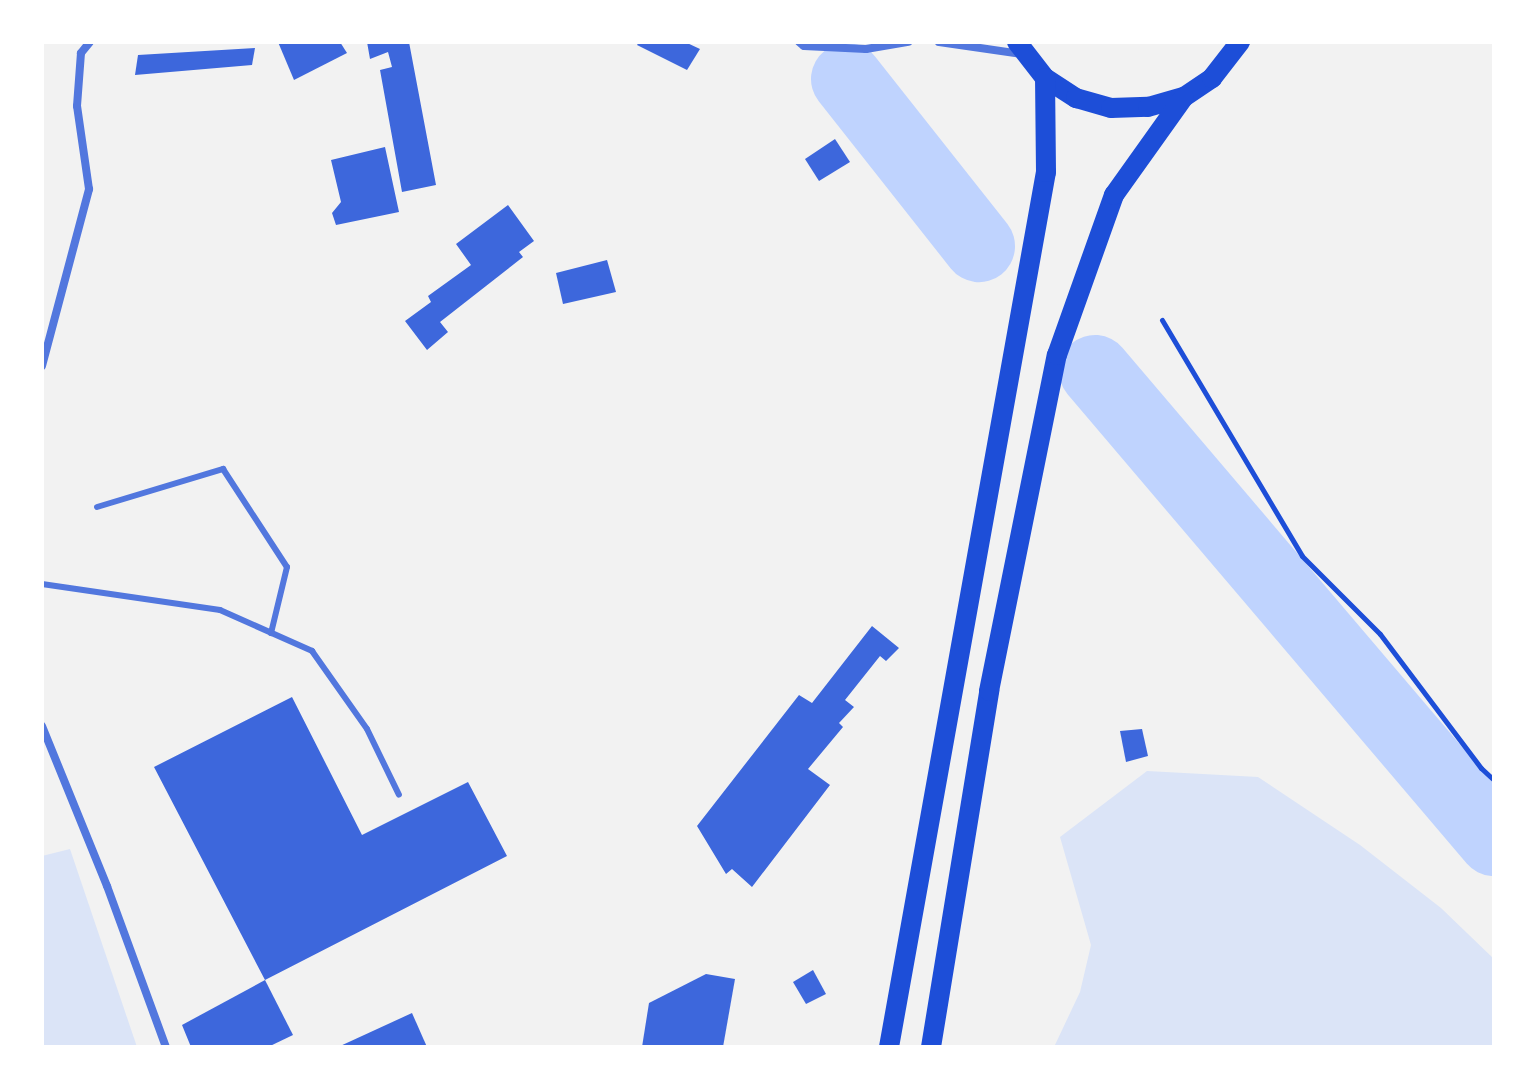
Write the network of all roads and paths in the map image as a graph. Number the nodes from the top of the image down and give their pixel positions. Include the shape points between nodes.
1 (90, 42) edge
2 (799, 42) edge
3 (908, 42) edge
4 (939, 42) edge
5 (1240, 42) edge
6 (1020, 48) edge
7 (1045, 78) junction
8 (1184, 97) junction
9 (1162, 320) dead end
10 (42, 366) edge
11 (97, 507) dead end
12 (42, 584) edge
13 (271, 633) junction
14 (42, 726) edge
15 (1494, 780) edge
16 (399, 795) dead end
17 (166, 1047) edge
18 (889, 1047) edge
19 (931, 1047) edge

1 - 10 street via 81,53 77,106 89,189
2 - 3 street via 866,49
4 - 6 street
5 - 8 main road via 1212,78
6 - 7 main road
7 - 8 main road via 1076,98 1111,108 1148,107
7 - 18 main road via 1046,172
8 - 19 main road via 1114,195 1057,355 989,691
9 - 15 path via 1302,556 1380,634
11 - 13 lane via 223,469 287,567
12 - 13 lane via 220,610
13 - 16 lane via 312,651 367,729
14 - 17 street

